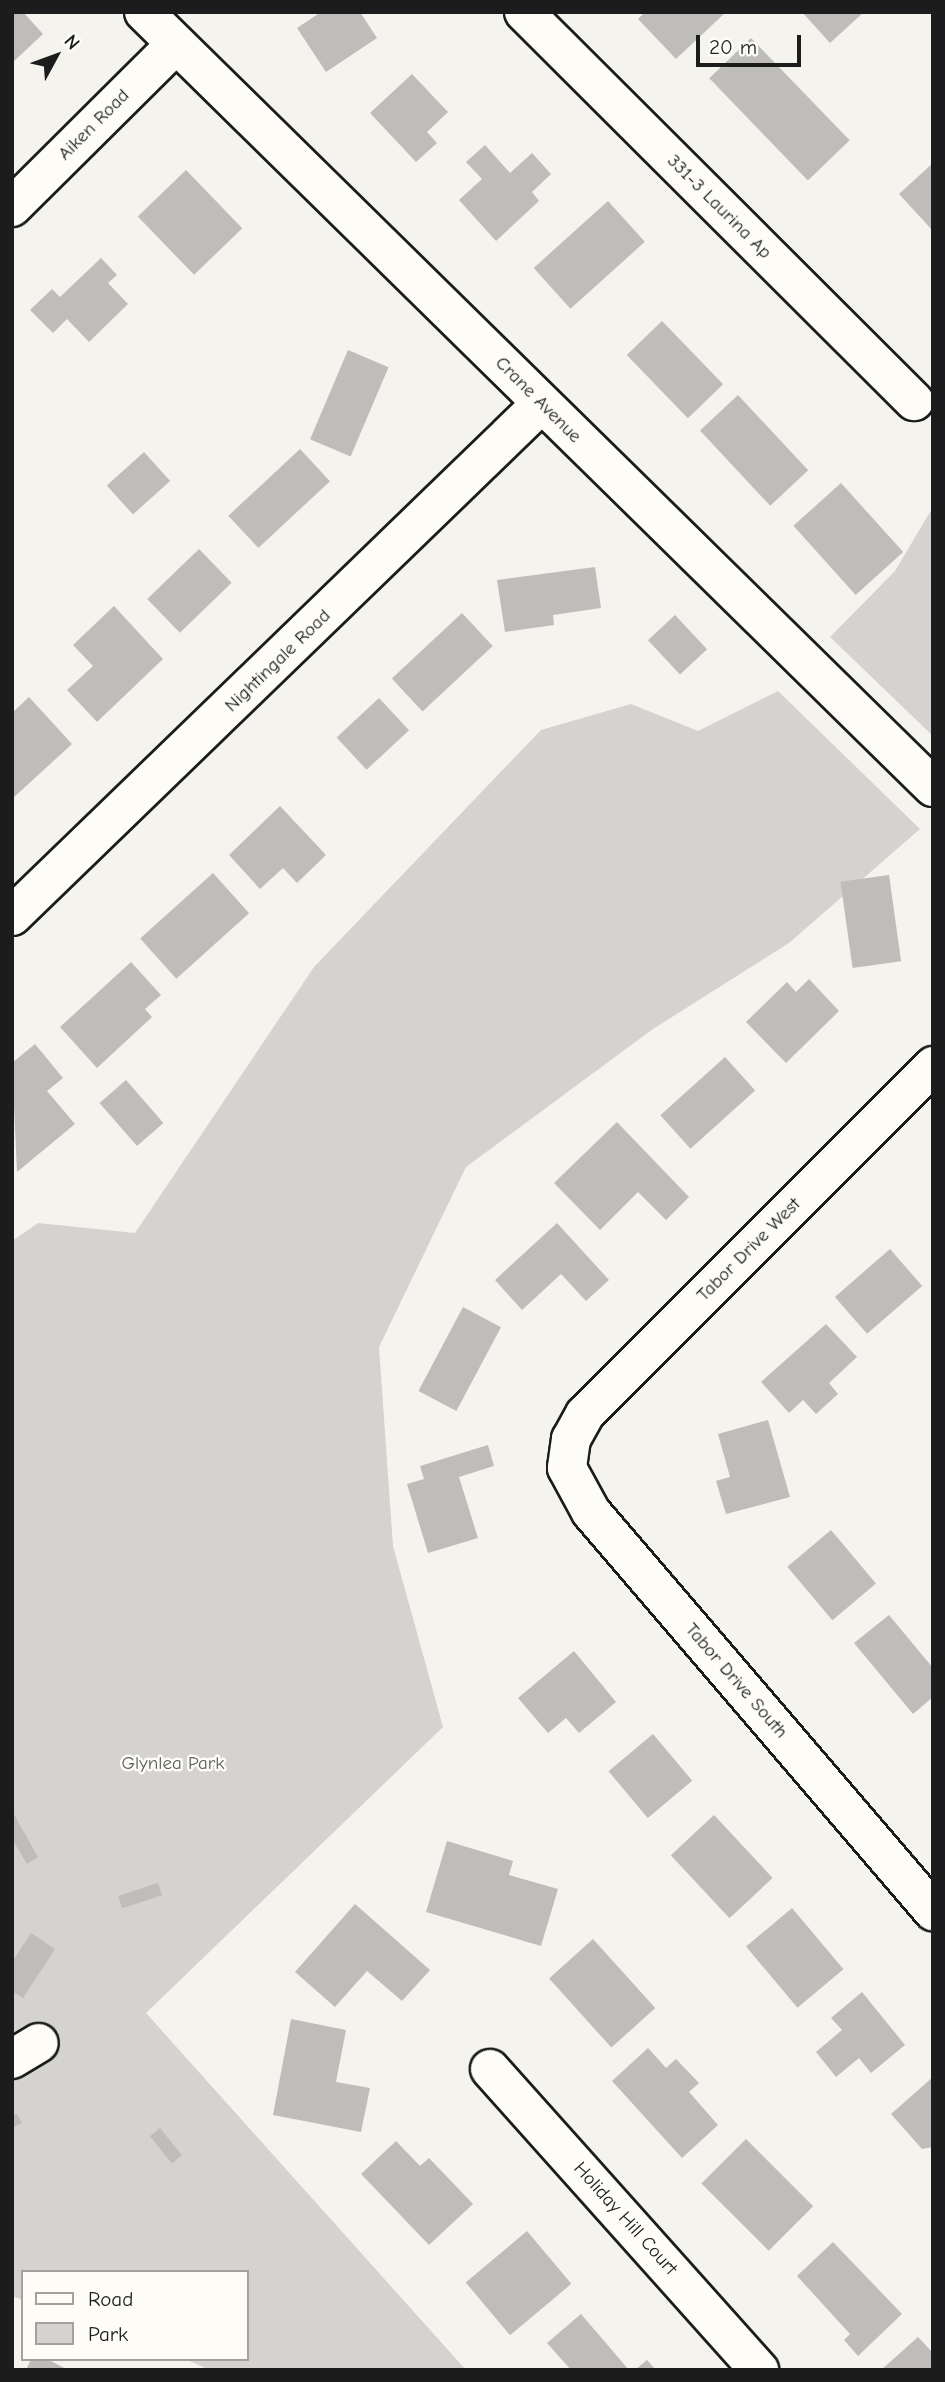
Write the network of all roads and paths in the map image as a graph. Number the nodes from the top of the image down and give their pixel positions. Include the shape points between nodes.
1 (144, 12) edge
2 (524, 12) edge
3 (176, 44) junction
4 (12, 206) edge
5 (914, 401) dead end
6 (541, 404) junction
7 (933, 788) edge
8 (12, 916) edge
9 (933, 1066) edge
10 (571, 1439) joint
11 (933, 1911) edge
12 (490, 2069) dead end
13 (759, 2370) edge

1 - 3 street, Crane Avenue
2 - 5 street, 331-3 Laurina Ap
3 - 4 street, Aiken Road
3 - 6 street, Crane Avenue
6 - 7 street, Crane Avenue
6 - 8 street, Nightingale Road
9 - 10 street, Tabor Drive West via 585,1414
10 - 11 street, Tabor Drive South via 567,1468 591,1512
12 - 13 street, Holiday Hill Court

